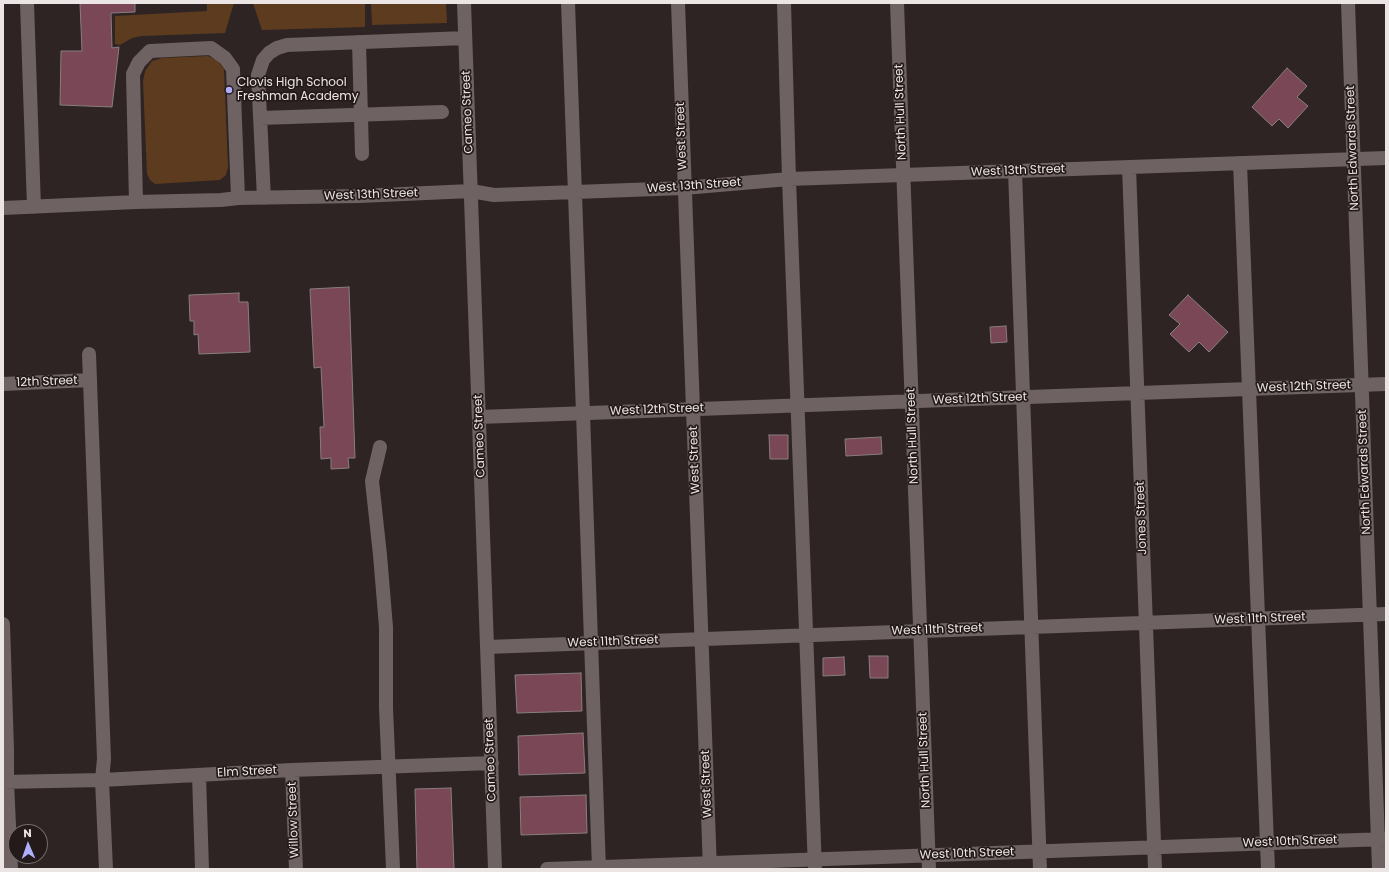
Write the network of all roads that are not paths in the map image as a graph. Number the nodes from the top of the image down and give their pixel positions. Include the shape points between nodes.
1 (27, 3) edge
2 (464, 3) edge
3 (568, 3) edge
4 (678, 3) edge
5 (784, 3) edge
6 (897, 3) edge
7 (1348, 3) edge
8 (465, 38) junction
9 (359, 42) junction
10 (442, 112) dead end
11 (361, 115) junction
12 (260, 118) junction
13 (362, 154) dead end
14 (1386, 158) edge
15 (1353, 159) junction
16 (1240, 163) junction
17 (1129, 167) junction
18 (1015, 171) junction
19 (904, 175) junction
20 (789, 180) junction
21 (684, 188) junction
22 (471, 191) junction
23 (574, 192) junction
24 (238, 198) junction
25 (264, 198) junction
26 (136, 202) junction
27 (34, 207) junction
28 (3, 208) edge
29 (89, 354) dead end
30 (90, 380) junction
31 (3, 384) edge
32 (1386, 384) edge
33 (1362, 385) junction
34 (1249, 389) junction
35 (1138, 393) junction
36 (1023, 397) junction
37 (912, 401) junction
38 (798, 405) junction
39 (693, 409) junction
40 (583, 413) junction
41 (479, 417) junction
42 (380, 447) dead end
43 (1370, 614) junction
44 (1386, 614) edge
45 (1259, 619) junction
46 (1146, 623) junction
47 (3, 624) edge
48 (1032, 627) junction
49 (920, 631) junction
50 (807, 635) junction
51 (701, 639) junction
52 (592, 643) junction
53 (487, 647) junction
54 (492, 763) junction
55 (390, 767) junction
56 (292, 770) junction
57 (199, 775) junction
58 (102, 780) junction
59 (5, 782) edge
60 (1382, 839) edge
61 (1268, 843) junction
62 (1154, 847) junction
63 (1039, 851) junction
64 (929, 862) edge
65 (815, 864) edge
66 (710, 866) edge
67 (599, 868) edge
68 (11, 869) edge
69 (106, 869) edge
70 (202, 869) edge
71 (296, 869) edge
72 (393, 869) edge
73 (495, 869) edge
74 (547, 869) edge
75 (1040, 869) edge
76 (1155, 869) edge
77 (1268, 869) edge
78 (1379, 869) edge

1 - 27 street
2 - 8 street, Cameo Street
3 - 23 street
4 - 21 street, West Street
5 - 20 street
6 - 19 street, North Hull Street
7 - 15 street, North Edwards Street
8 - 9 street
8 - 22 street, Cameo Street
9 - 11 street
9 - 12 street via 287,45 269,53 263,60 258,75
10 - 11 street
11 - 12 street
11 - 13 street
12 - 25 street
14 - 15 street, West 13th Street
15 - 16 street, West 13th Street
15 - 33 street, North Edwards Street
16 - 17 street, West 13th Street
16 - 34 street
17 - 18 street, West 13th Street
17 - 35 street, Jones Street
18 - 19 street, West 13th Street
18 - 36 street
19 - 20 street, West 13th Street
19 - 37 street, North Hull Street
20 - 21 street, West 13th Street
20 - 38 street
21 - 23 street, West 13th Street
21 - 39 street, West Street
22 - 23 street, West 13th Street via 494,194
22 - 25 street, West 13th Street
22 - 41 street, Cameo Street
23 - 40 street
24 - 25 street, West 13th Street
24 - 26 street, West 13th Street
24 - 26 street via 233,69 225,58 211,48 150,51 139,62 133,74
26 - 27 street, West 13th Street
27 - 28 street, West 13th Street
29 - 30 street
30 - 31 street, 12th Street
30 - 58 street via 104,759
32 - 33 street, West 12th Street
33 - 34 street, West 12th Street
33 - 43 street, North Edwards Street
34 - 35 street, West 12th Street
34 - 45 street
35 - 36 street, West 12th Street
35 - 46 street, Jones Street
36 - 37 street, West 12th Street
36 - 48 street
37 - 38 street, West 12th Street
37 - 49 street, North Hull Street
38 - 39 street, West 12th Street
38 - 50 street
39 - 40 street, West 12th Street
39 - 51 street, West Street
40 - 41 street, West 12th Street
40 - 52 street
41 - 53 street, Cameo Street
42 - 55 street via 372,481 386,627 386,708
43 - 44 street, West 11th Street
43 - 45 street, West 11th Street
43 - 60 street, North Edwards Street
45 - 46 street, West 11th Street
45 - 61 street
46 - 48 street, West 11th Street
46 - 62 street, Jones Street
47 - 59 street via 7,749
48 - 49 street, West 11th Street
48 - 63 street
49 - 50 street, West 11th Street
49 - 64 street, North Hull Street
50 - 51 street, West 11th Street
50 - 65 street
51 - 52 street, West 11th Street
51 - 66 street, West Street
52 - 53 street, West 11th Street
52 - 67 street
53 - 54 street, Cameo Street
54 - 55 street, Elm Street
54 - 73 street, Cameo Street
55 - 56 street, Elm Street
55 - 72 street
56 - 57 street, Elm Street
56 - 71 street, Willow Street
57 - 58 street, Elm Street
57 - 70 street
58 - 59 street, Elm Street
58 - 69 street
59 - 68 street
60 - 61 street, West 10th Street
60 - 78 street, North Edwards Street
61 - 62 street, West 10th Street
61 - 77 street
62 - 63 street, West 10th Street
62 - 76 street, Jones Street
63 - 64 street, West 10th Street
63 - 75 street
64 - 65 street, West 10th Street
65 - 66 street, West 10th Street
66 - 67 street, West 10th Street
67 - 74 street, West 10th Street

